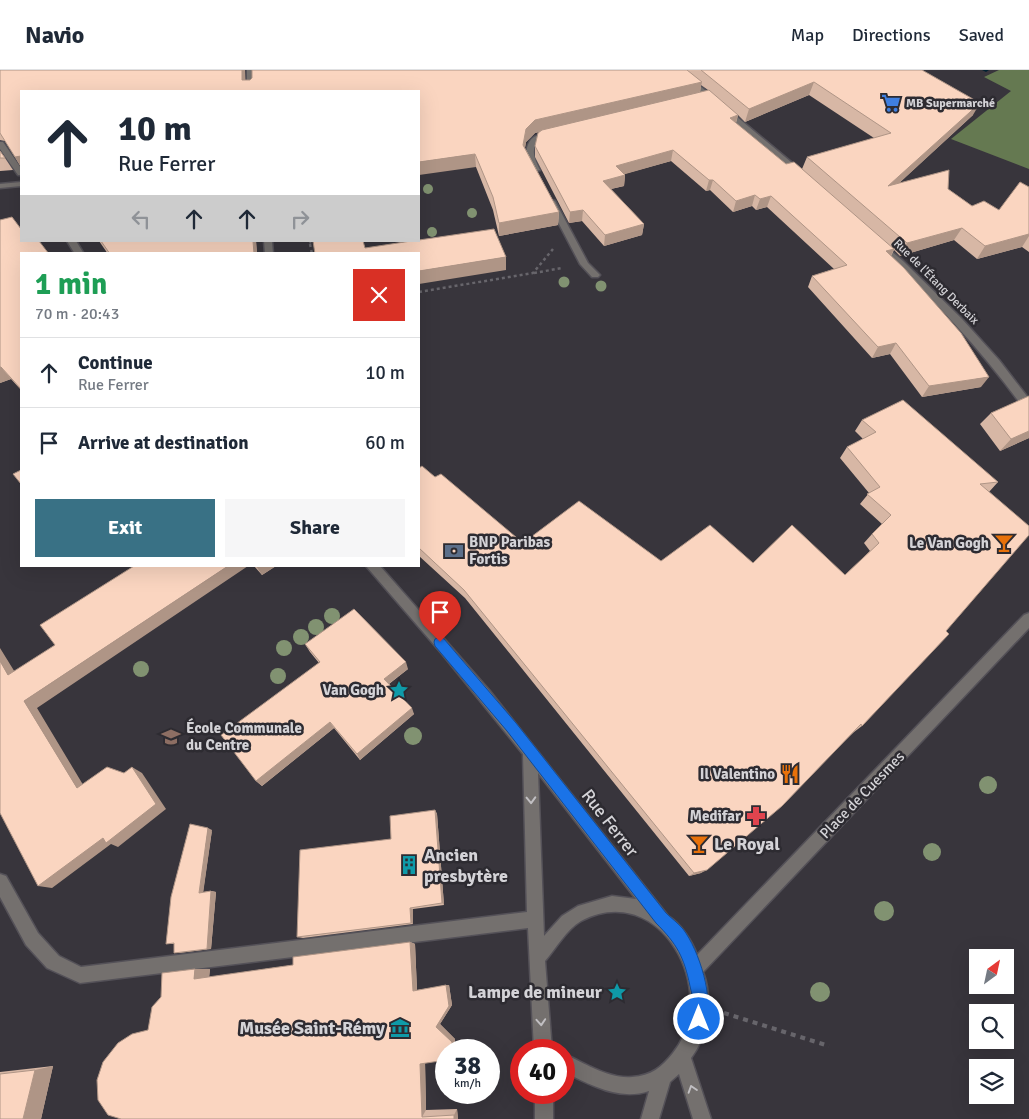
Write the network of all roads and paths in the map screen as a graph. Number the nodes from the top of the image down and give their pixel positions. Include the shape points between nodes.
1 (250, 70) edge
2 (677, 70) edge
3 (251, 90) edge
4 (708, 97) junction
5 (696, 100) edge
6 (557, 133) edge
7 (0, 144) edge
8 (20, 172) edge
9 (538, 175) edge
10 (806, 179) edge
11 (20, 184) edge
12 (0, 186) edge
13 (547, 192) edge
14 (569, 235) junction
15 (870, 236) edge
16 (584, 264) junction
17 (533, 273) junction
18 (595, 275) dead end
19 (420, 292) edge
20 (1029, 407) edge
21 (373, 567) edge
22 (1029, 619) edge
23 (530, 752) junction
24 (0, 882) edge
25 (661, 918) junction
26 (535, 919) junction
27 (537, 958) junction
28 (694, 970) junction
29 (702, 1006) junction
30 (542, 1039) edge
31 (829, 1046) dead end
32 (683, 1060) junction
33 (575, 1068) edge
34 (662, 1078) junction
35 (544, 1104) edge
36 (544, 1119) edge
37 (650, 1119) edge
38 (702, 1119) edge

1 - 3 street
2 - 4 street
4 - 5 street
4 - 10 street
6 - 9 street via 538,137 532,142 529,158
7 - 8 street
11 - 12 street
13 - 14 street
14 - 16 street
14 - 17 path
15 - 20 street, Rue de l'Étang Derbaix via 957,319 1001,368
16 - 17 path
16 - 18 street
17 - 19 path
21 - 23 street, Rue Ferrer
22 - 28 street, Place de Cuesmes
23 - 25 street, Rue Ferrer
23 -> 26 street
24 - 26 street via 32,939 53,962 80,974
25 - 27 street via 636,905 600,904 576,915
25 - 28 street via 688,951
26 - 27 street
27 -> 30 street
28 - 29 street
29 - 31 path
29 - 32 street via 697,1032
32 - 34 street
38 -> 32 street
33 - 34 street via 600,1081 630,1086
34 - 37 street
35 - 36 street

